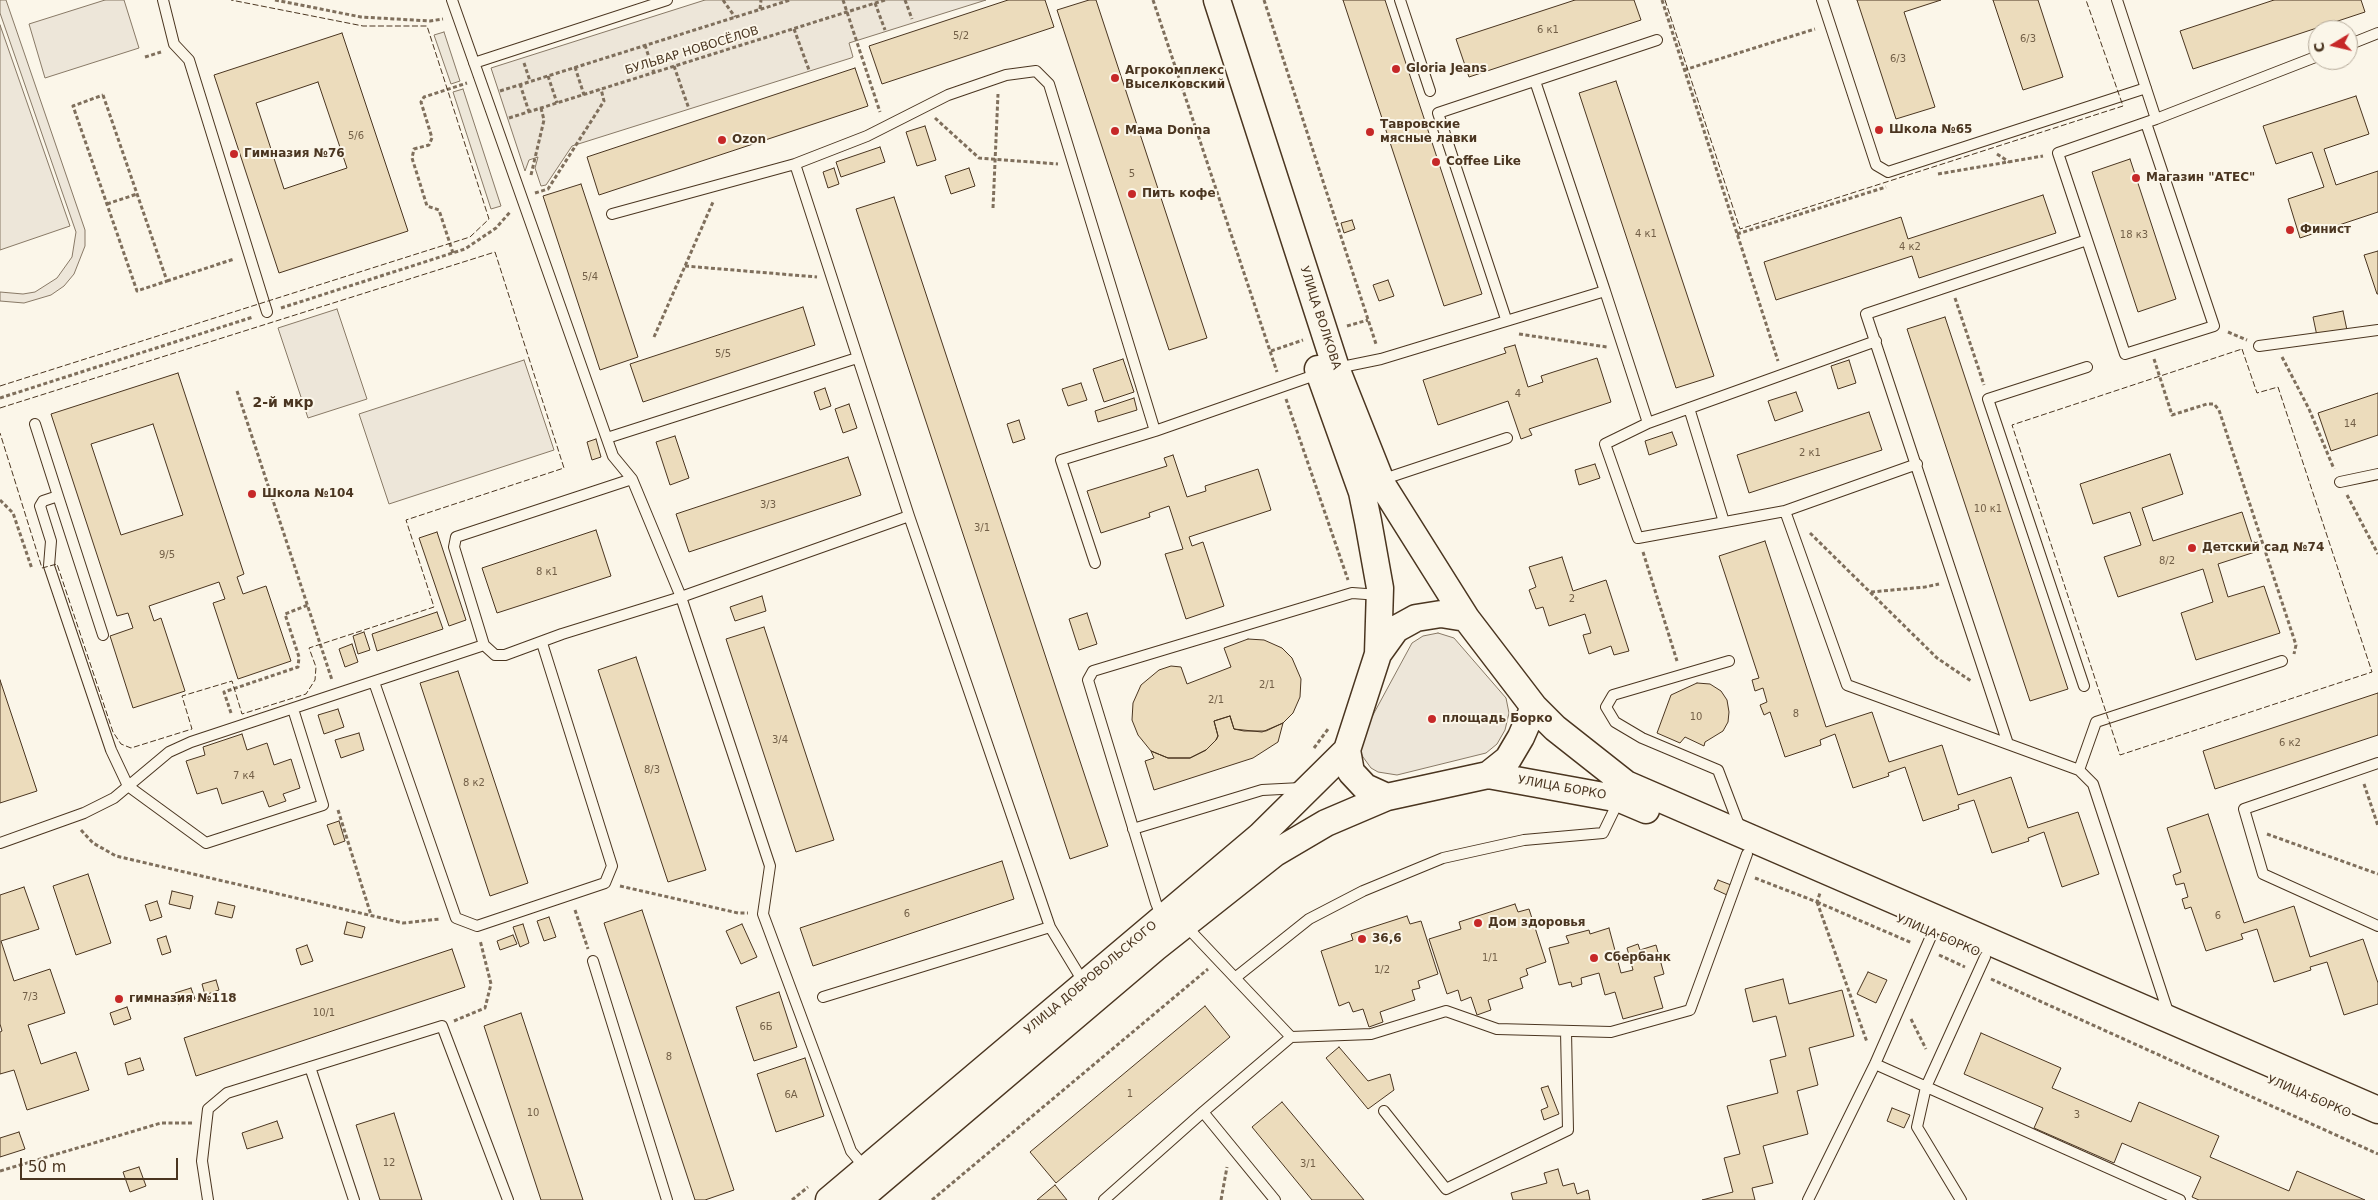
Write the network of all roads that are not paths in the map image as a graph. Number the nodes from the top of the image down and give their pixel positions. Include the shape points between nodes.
1 (163, 0) edge
2 (452, 0) edge
3 (667, 0) edge
4 (1198, 0) edge
5 (1217, 0) edge
6 (1400, 0) edge
7 (1822, 0) edge
8 (2117, 0) edge
9 (2378, 33) edge
10 (1657, 40) dead end
11 (2358, 41) edge
12 (2308, 60) edge
13 (474, 63) junction
14 (1535, 82) junction
15 (2146, 88) junction
16 (1430, 91) dead end
17 (2151, 121) junction
18 (795, 164) junction
19 (612, 214) dead end
20 (2087, 240) junction
21 (1605, 290) junction
22 (267, 312) dead end
23 (1506, 319) junction
24 (2378, 330) edge
25 (1876, 341) junction
26 (2259, 346) road end
27 (857, 358) junction
28 (2087, 367) dead end
29 (1328, 371) junction
30 (1689, 408) junction
31 (1648, 423) junction
32 (35, 424) dead end
33 (1155, 431) junction
34 (607, 438) junction
35 (1507, 438) dead end
36 (1917, 464) junction
37 (2378, 474) edge
38 (632, 479) junction
39 (2340, 482) road end
40 (1371, 486) junction
41 (58, 496) junction
42 (1785, 511) junction
43 (909, 516) junction
44 (1724, 522) junction
45 (1096, 563) dead end
46 (1380, 595) junction
47 (681, 597) junction
48 (1466, 618) junction
49 (103, 635) dead end
50 (542, 643) junction
51 (484, 645) junction
52 (1378, 654) junction
53 (1729, 661) dead end
54 (2282, 661) road end
55 (374, 682) junction
56 (2084, 686) dead end
57 (1534, 707) junction
58 (293, 709) junction
59 (2008, 744) junction
60 (1347, 750) junction
61 (2378, 763) edge
62 (2079, 770) junction
63 (1488, 775) junction
64 (128, 786) junction
65 (1308, 788) junction
66 (1387, 797) junction
67 (1620, 799) junction
68 (1133, 828) junction
69 (0, 843) edge
70 (1743, 854) junction
71 (1173, 921) junction
72 (2378, 926) edge
73 (1050, 927) junction
74 (1928, 941) junction
75 (593, 961) road end
76 (1981, 965) junction
77 (1235, 978) junction
78 (1084, 983) junction
79 (823, 997) dead end
80 (2171, 1020) junction
81 (1566, 1031) junction
82 (1291, 1037) junction
83 (1875, 1064) junction
84 (310, 1067) junction
85 (1926, 1087) junction
86 (2378, 1110) edge
87 (1384, 1111) dead end
88 (1202, 1112) junction
89 (2378, 1127) edge
90 (866, 1169) junction
91 (208, 1200) edge
92 (354, 1200) edge
93 (508, 1200) edge
94 (666, 1200) edge
95 (829, 1200) edge
96 (858, 1200) edge
97 (1104, 1200) edge
98 (1275, 1200) edge
99 (1808, 1200) edge
100 (1961, 1200) edge
101 (2180, 1200) edge

1 - 22 lane via 174,44 189,60
2 - 13 lane
3 - 13 lane
4 - 29 main road, УЛИЦА ВОЛКОВА
5 - 29 main road, УЛИЦА ВОЛКОВА
6 - 16 lane
7 - 15 lane via 1876,165 1888,172
8 - 15 lane
9 - 11 lane
10 - 14 lane
12 - 17 lane
13 - 34 lane
14 - 21 lane
14 - 23 lane via 1438,114
15 - 17 lane
17 - 20 lane via 2058,153
17 - 20 lane via 2214,326 2125,354
18 - 19 lane
18 - 27 lane
18 - 33 lane via 885,127 948,96 999,78 1036,71 1049,84
20 - 25 lane via 1866,314
21 - 23 lane
21 - 31 lane
23 - 29 lane via 1381,359
24 - 26 lane
25 - 30 lane
25 - 36 lane
27 - 34 lane
27 - 43 lane
28 - 56 lane via 1988,399
29 - 33 lane
29 - 40 main road, УЛИЦА ВОЛКОВА
30 - 31 lane
30 - 44 lane
31 - 44 lane via 1604,444 1638,538
32 - 41 lane
33 - 45 lane via 1061,460
34 - 38 lane via 613,456
35 - 40 lane
36 - 42 lane
36 - 59 lane
37 - 39 lane
38 - 47 lane
38 - 51 lane via 456,537 454,547
40 - 46 main road
40 - 48 main road, УЛИЦА ВОЛКОВА
41 - 49 lane
41 - 64 lane via 43,501 40,506 50,542 50,566 111,750
42 - 44 lane
42 - 59 lane via 1847,685
43 - 47 lane
43 - 73 lane
46 - 52 main road
46 - 68 lane via 1352,592 1093,671 1088,680
47 - 50 lane
47 - 90 lane via 770,866 763,914 851,1151
48 - 52 main road via 1441,614 1416,618 1396,629
48 - 57 main road
50 - 51 lane via 505,655 495,655
50 - 55 lane via 612,866 605,882 477,926 456,918
51 - 55 lane
52 - 60 main road
53 - 70 lane via 1613,695 1606,707 1615,722 1642,738 1718,770
54 - 62 lane via 2096,722
55 - 58 lane
57 - 63 main road via 1508,758
57 - 70 main road, УЛИЦА БОРКО via 1555,728 1626,784
58 - 64 lane via 170,752
58 - 64 lane via 323,805 206,843
59 - 62 lane
60 - 65 main road, УЛИЦА ДОБРОВОЛЬСКОГО
60 - 66 main road via 1351,772 1365,787
61 - 72 lane via 2244,808 2263,874
62 - 80 lane via 2093,784
63 - 66 main road
63 - 67 main road, УЛИЦА БОРКО
64 - 69 lane via 114,798 71,818
65 - 68 lane via 1262,790
65 - 71 main road, УЛИЦА ДОБРОВОЛЬСКОГО
66 - 71 main road, УЛИЦА ДОБРОВОЛЬСКОГО via 1326,822
67 - 70 main road, УЛИЦА БОРКО
67 - 77 lane via 1603,833 1524,840 1443,858 1363,891 1309,919
68 - 71 lane via 1156,903
70 - 74 main road, УЛИЦА БОРКО via 1820,894
70 - 80 main road, УЛИЦА БОРКО
70 - 81 lane via 1690,1010 1611,1032
71 - 77 lane
71 - 78 main road, УЛИЦА ДОБРОВОЛЬСКОГО
71 - 96 main road, УЛИЦА ДОБРОВОЛЬСКОГО
73 - 78 lane
73 - 79 lane
74 - 76 main road, УЛИЦА БОРКО
74 - 83 lane
75 - 94 lane
76 - 85 lane
76 - 89 main road, УЛИЦА БОРКО
77 - 82 lane
78 - 90 main road, УЛИЦА ДОБРОВОЛЬСКОГО
80 - 86 main road, УЛИЦА БОРКО
81 - 82 lane via 1496,1029 1446,1011 1371,1034
81 - 87 lane via 1568,1130 1446,1189
82 - 88 lane
83 - 85 lane
83 - 99 lane
84 - 91 lane via 227,1093 208,1109 202,1161
84 - 92 lane
84 - 93 lane via 442,1026
85 - 100 lane via 1917,1127
85 - 101 lane
88 - 97 lane
88 - 98 lane
90 - 95 main road, УЛИЦА ДОБРОВОЛЬСКОГО

